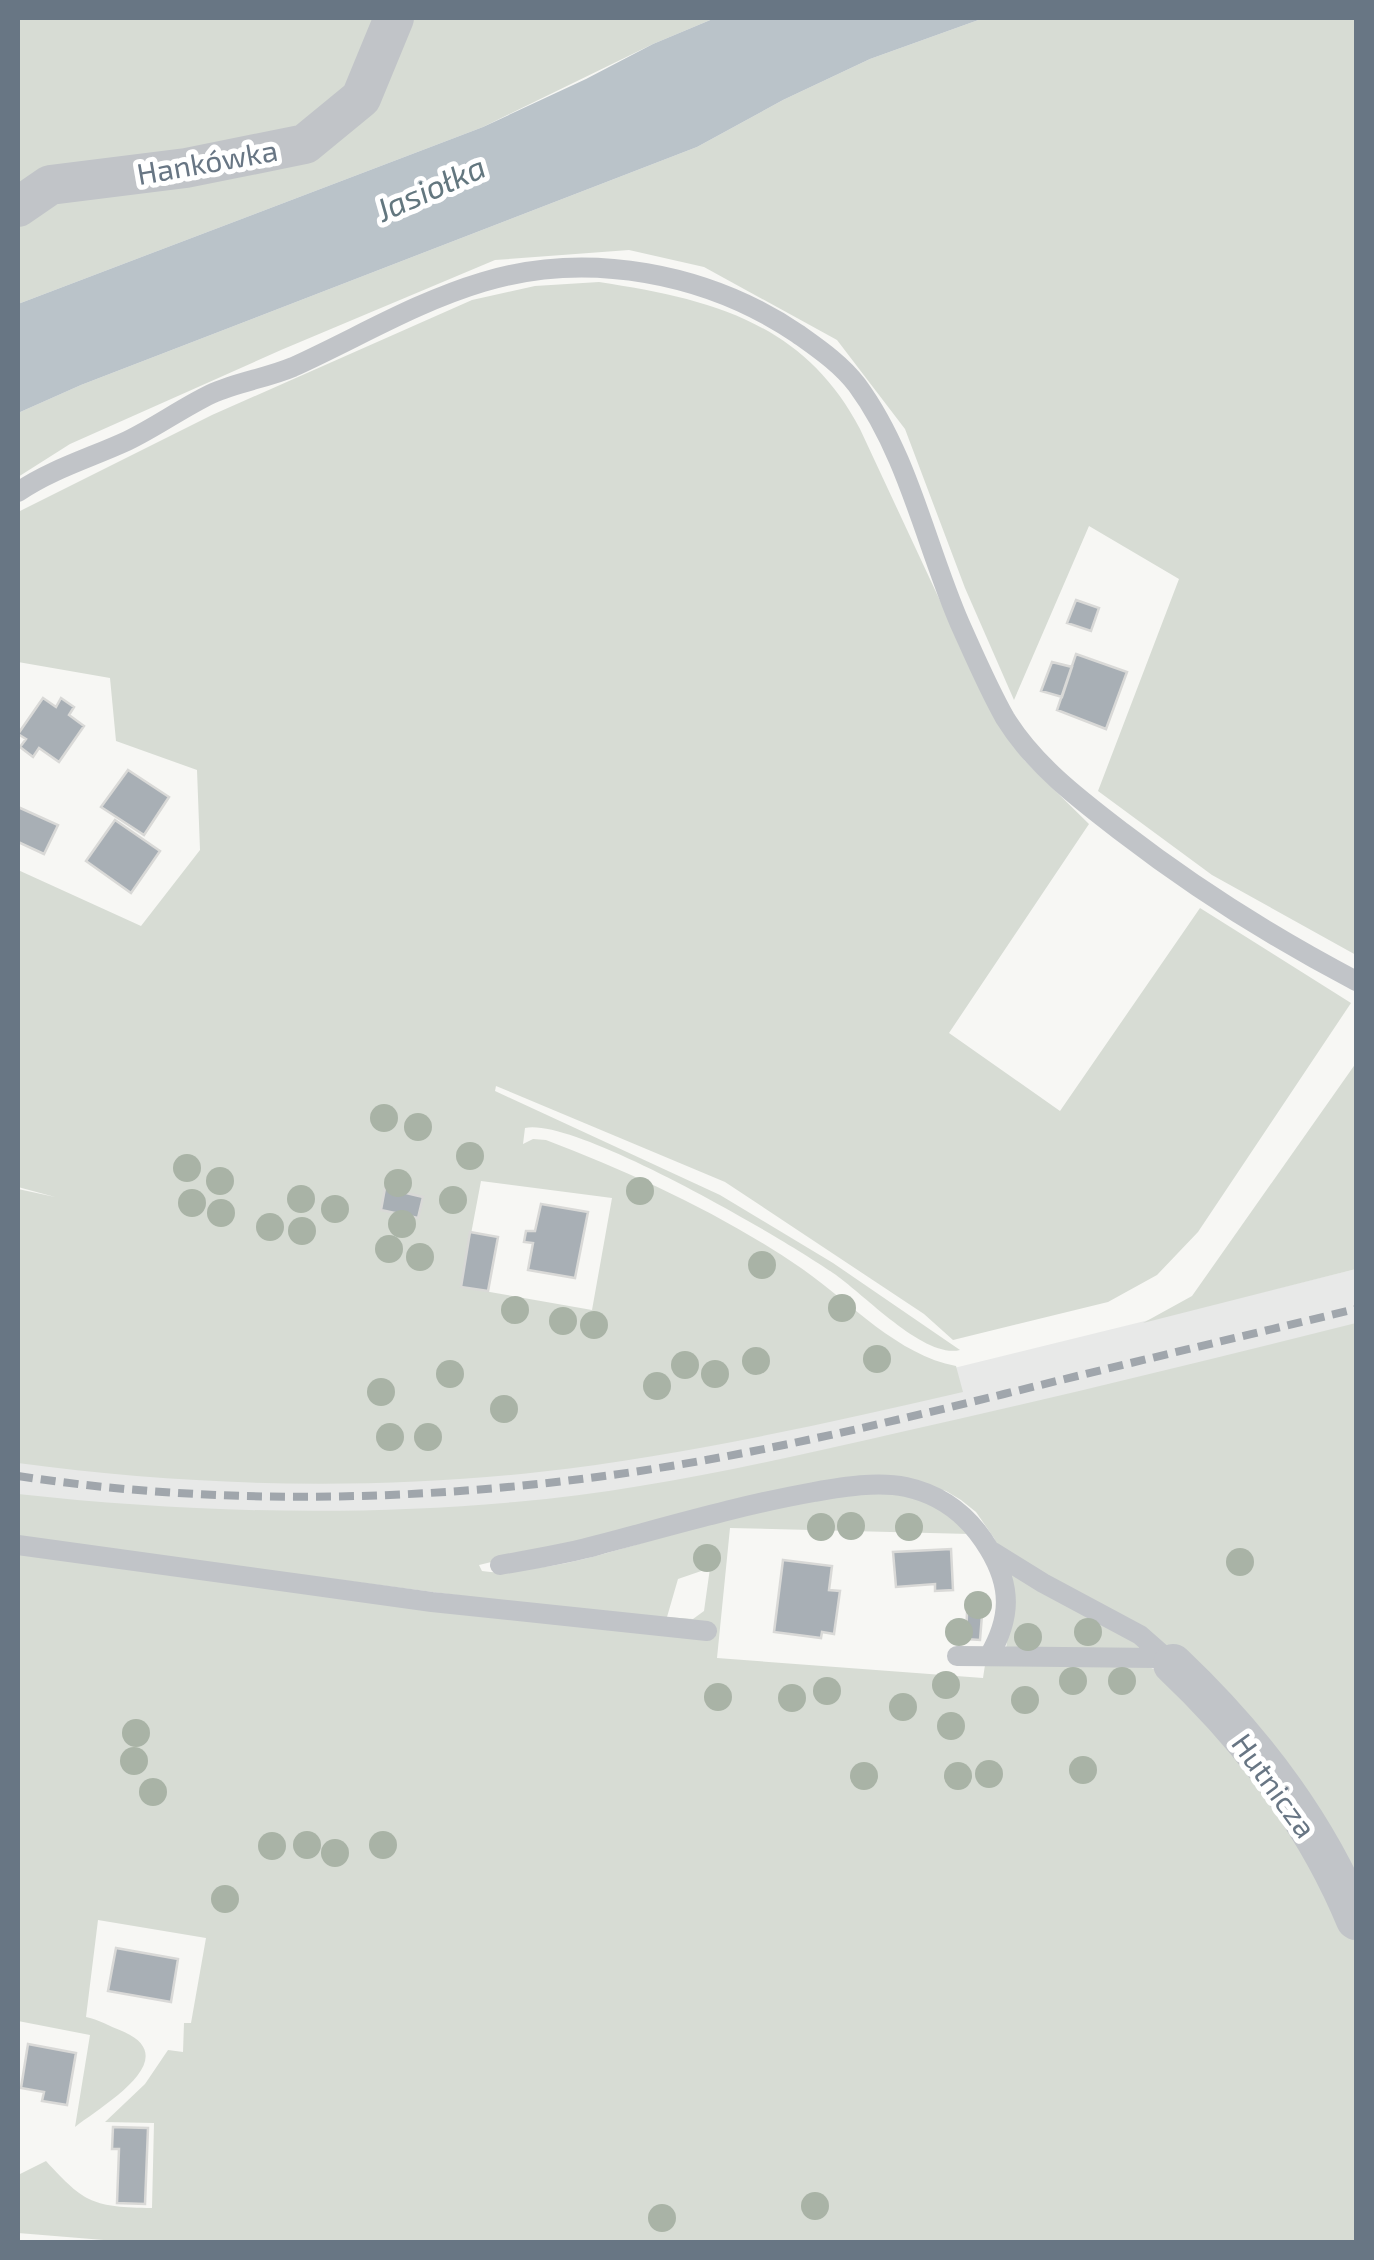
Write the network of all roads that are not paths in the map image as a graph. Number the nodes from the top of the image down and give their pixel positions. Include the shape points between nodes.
1 (394, 18) edge
2 (18, 207) edge
3 (18, 492) edge
4 (1356, 981) edge
5 (18, 1545) edge
6 (990, 1550) junction
7 (500, 1565) dead end
8 (707, 1631) dead end
9 (958, 1656) dead end
10 (989, 1656) junction
11 (1173, 1664) junction
12 (1356, 1920) edge

1 - 2 street, Hankówka via 361,98 305,144 50,185
3 - 4 lane via 212,394 290,368 397,314 484,282 581,266 700,285 770,315 856,384 896,458 1006,720 1061,786 1278,940
5 - 8 lane via 432,1602
6 - 7 lane via 946,1502 885,1485 768,1500
6 - 10 lane via 1008,1605
6 - 11 lane via 1140,1635
9 - 10 lane
10 - 11 lane via 1157,1658
11 - 12 street, Hutnicza via 1278,1783

